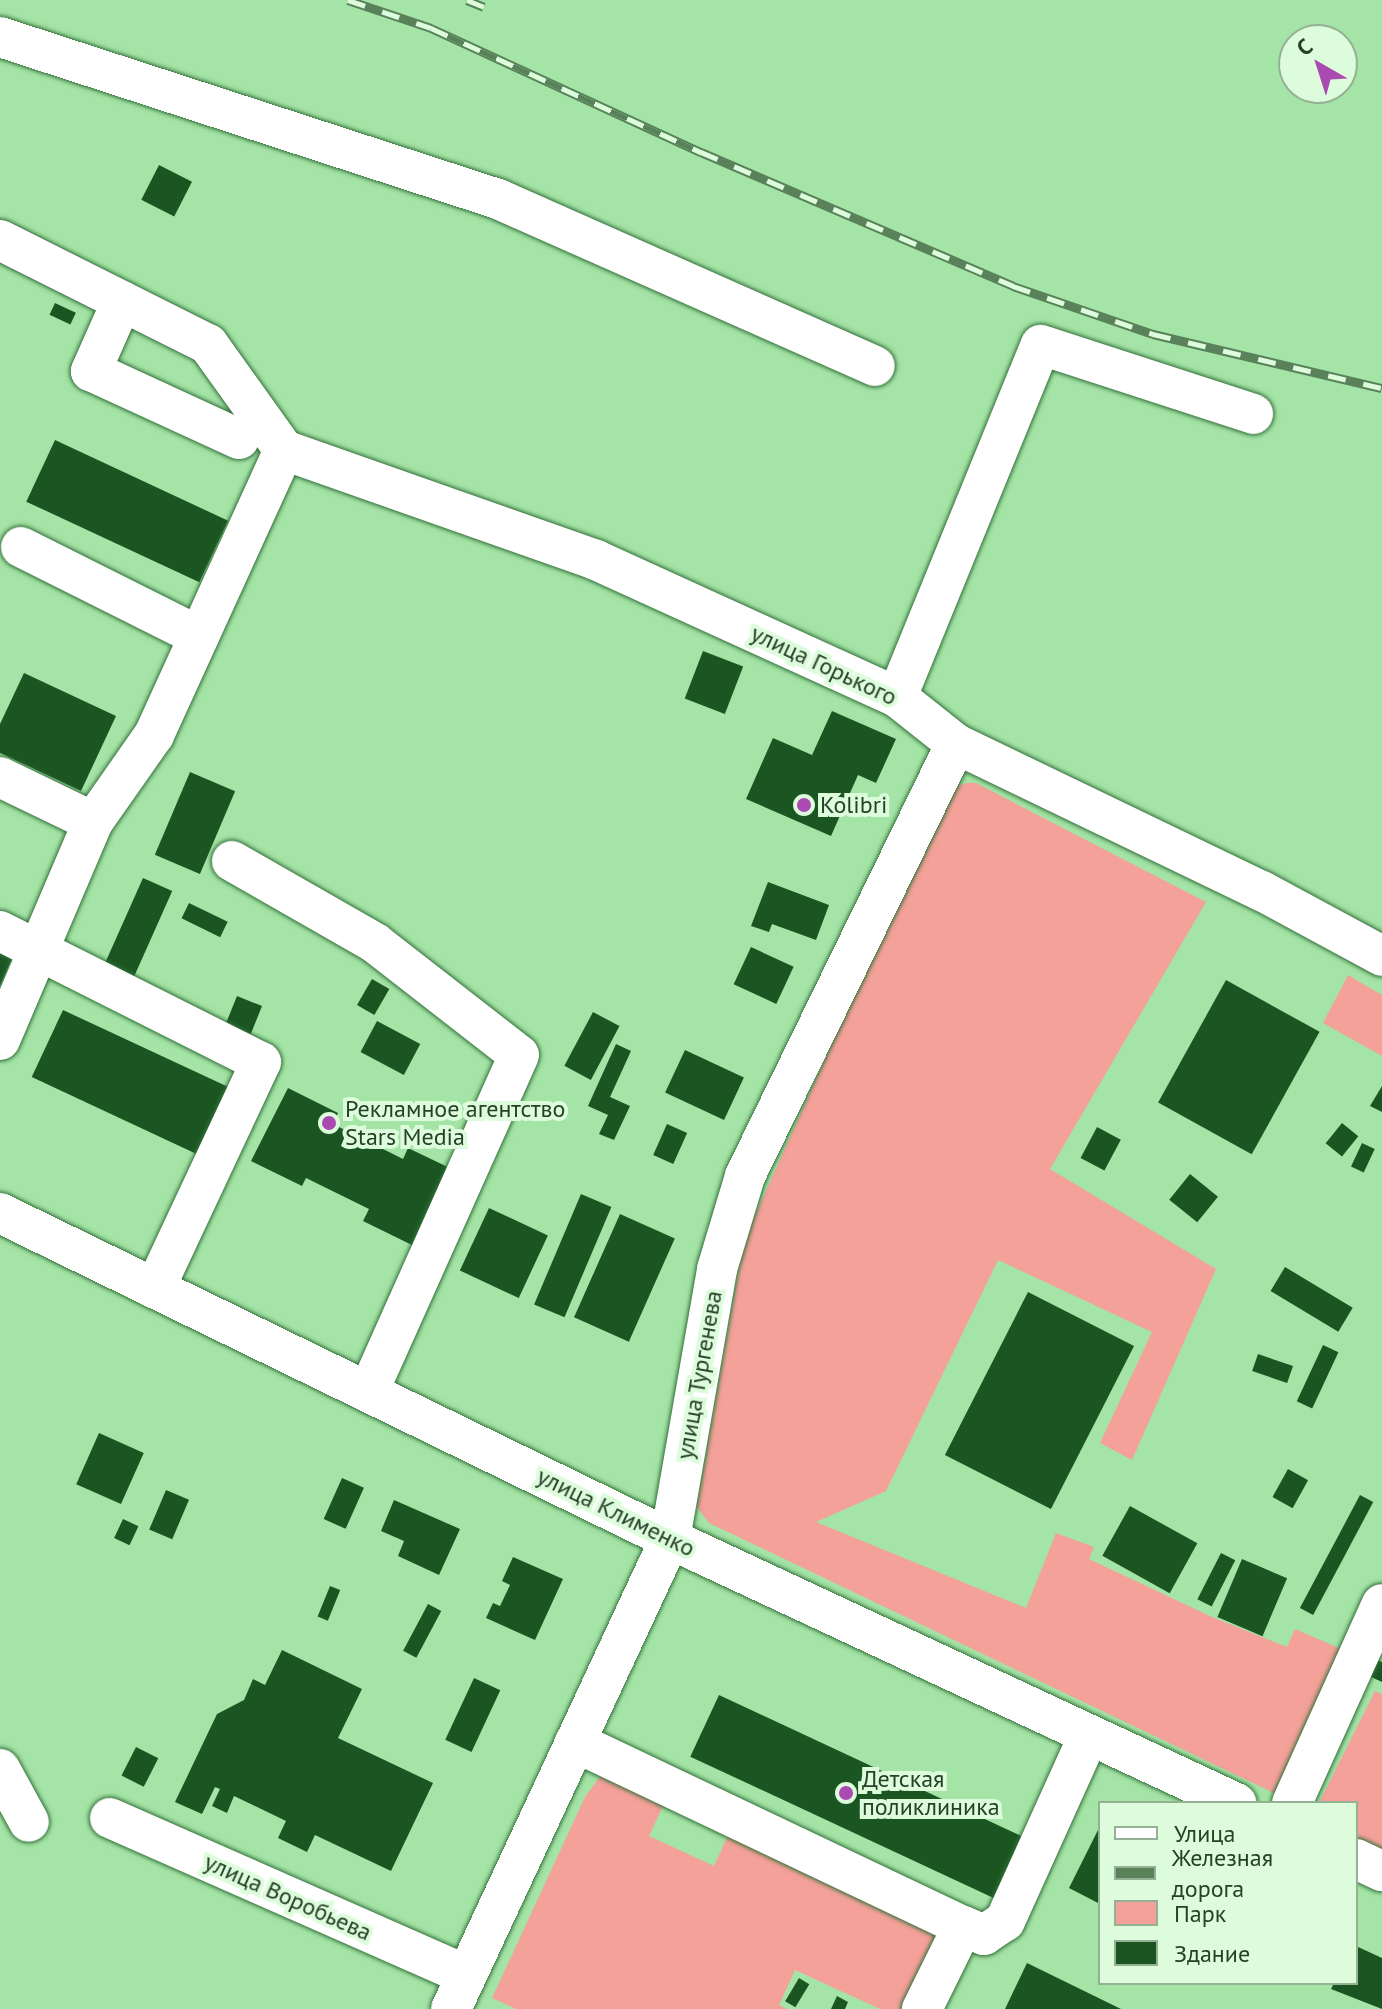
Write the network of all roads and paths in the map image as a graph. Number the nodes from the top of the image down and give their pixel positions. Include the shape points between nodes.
1 (0, 37) edge
2 (0, 240) edge
3 (122, 301) junction
4 (875, 366) dead end
5 (1253, 414) dead end
6 (239, 439) dead end
7 (284, 450) junction
8 (21, 547) dead end
9 (199, 636) junction
10 (897, 697) junction
11 (956, 744) junction
12 (0, 777) edge
13 (93, 822) junction
14 (232, 861) dead end
15 (0, 931) edge
16 (1377, 943) edge
17 (38, 951) junction
18 (0, 1040) edge
19 (0, 1213) edge
20 (155, 1288) junction
21 (368, 1392) junction
22 (670, 1539) junction
23 (1382, 1604) edge
24 (1089, 1735) junction
25 (575, 1742) junction
26 (0, 1769) edge
27 (1232, 1801) edge
28 (1293, 1801) edge
29 (110, 1818) dead end
30 (29, 1822) dead end
31 (1358, 1860) edge
32 (1382, 1871) edge
33 (963, 1926) junction
34 (458, 1992) edge
35 (922, 2009) edge

1 - 4 street via 498,199
2 - 3 street
3 - 6 street via 91,371
3 - 7 street via 208,344
5 - 10 street via 1041,345
7 - 9 street
7 - 10 street, улица Горького via 596,560
8 - 9 street
9 - 13 street via 154,735
10 - 11 street, улица Горького
11 - 16 street, улица Горького
11 - 22 street, улица Тургенева via 745,1176 717,1269
12 - 13 street
13 - 17 street
14 - 21 street via 375,943 519,1055
15 - 17 street
17 - 18 street
17 - 20 street via 261,1062
19 - 20 street, улица Клименко
20 - 21 street, улица Клименко
21 - 22 street, улица Клименко
22 - 24 street, улица Клименко
22 - 25 street, улица Тургенева
23 - 28 street
24 - 27 street, улица Клименко
24 - 33 street via 1005,1921 984,1935
25 - 33 street
25 - 34 street, улица Тургенева
26 - 30 street
29 - 34 street, улица Воробьева
31 - 32 street
33 - 35 street

